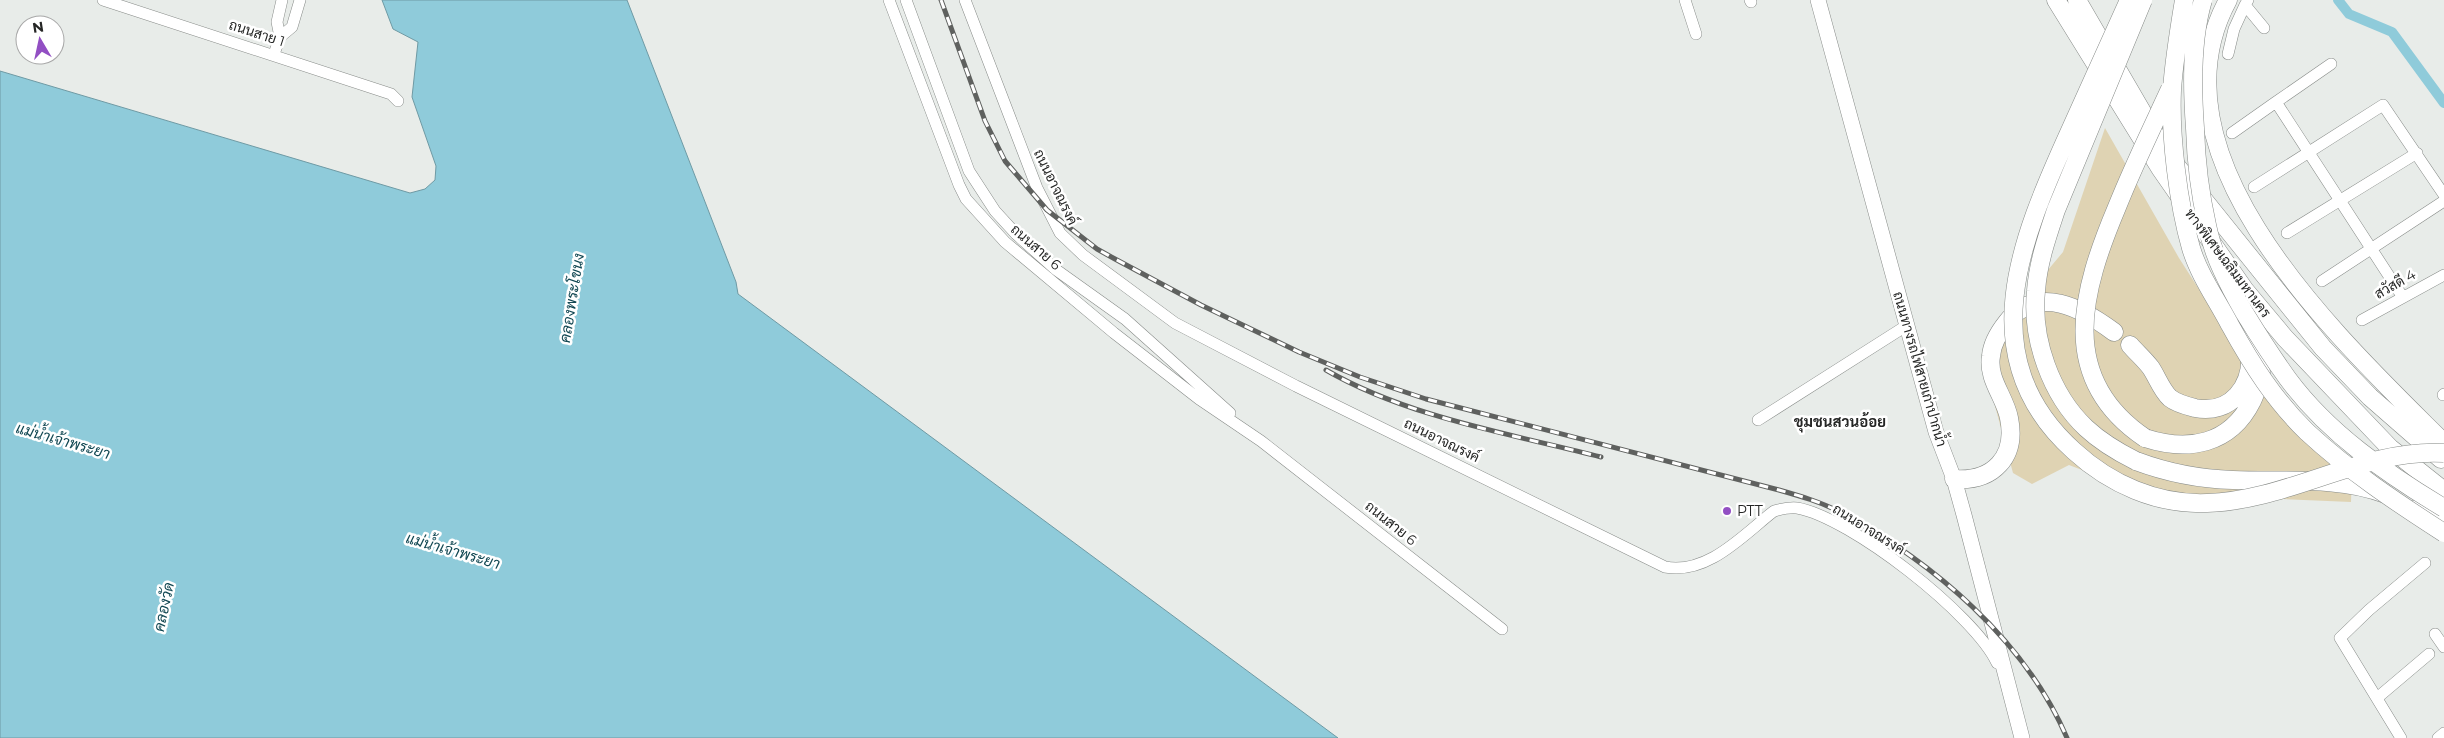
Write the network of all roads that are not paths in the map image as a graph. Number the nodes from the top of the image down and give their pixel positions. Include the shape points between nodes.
1 (103, 0) edge
2 (282, 0) edge
3 (300, 0) edge
4 (889, 0) edge
5 (906, 0) edge
6 (965, 0) edge
7 (1685, 0) edge
8 (1818, 0) edge
9 (2056, 0) edge
10 (2077, 0) edge
11 (2130, 0) edge
12 (2143, 0) edge
13 (2184, 0) edge
14 (2203, 0) edge
15 (2210, 0) edge
16 (2228, 0) edge
17 (2247, 2) edge
18 (2264, 28) dead end
19 (1696, 34) dead end
20 (280, 37) junction
21 (274, 54) junction
22 (2228, 54) dead end
23 (2331, 64) dead end
24 (398, 101) dead end
25 (2276, 102) junction
26 (2232, 133) dead end
27 (2310, 153) junction
28 (2417, 153) junction
29 (2160, 168) junction
30 (2254, 187) dead end
31 (2444, 196) edge
32 (2340, 201) junction
33 (2444, 201) edge
34 (2287, 233) dead end
35 (2371, 249) junction
36 (2444, 275) edge
37 (2322, 281) dead end
38 (2402, 296) junction
39 (2362, 320) dead end
40 (1906, 326) junction
41 (2114, 332) dead end
42 (2248, 336) junction
43 (2130, 345) dead end
44 (1758, 420) dead end
45 (1261, 441) junction
46 (2444, 443) edge
47 (2444, 453) edge
48 (2444, 462) edge
49 (1954, 479) junction
50 (2378, 491) junction
51 (2444, 491) edge
52 (2444, 508) edge
53 (2444, 522) edge
54 (2444, 533) edge
55 (2425, 563) dead end
56 (1502, 629) dead end
57 (2435, 634) dead end
58 (2444, 646) edge
59 (2429, 654) dead end
60 (2008, 686) junction
61 (2377, 698) junction
62 (2444, 733) edge
63 (2022, 738) edge
64 (2401, 738) edge
65 (2438, 738) edge

1 - 21 street, ถนนสาย 1
2 - 20 street via 277,22
3 - 20 street via 292,27
4 - 45 street, ถนนสาย 6 via 959,185 974,209 1005,242 1114,333 1199,399
5 - 45 street, ถนนสาย 6 via 969,171 995,211 1055,269 1125,319
6 - 60 street, ถนนอาจณรงค์ via 1029,168 1060,233 1083,255 1175,324 1665,567 1689,568 1709,561 1774,511 1786,508 1807,511 1833,522 1878,549 1928,587 1980,636 1992,652
7 - 19 street
8 - 40 main road, ถนนทางรถไฟสายเก่าปากน้ำ
9 - 29 highway, ทางพิเศษเฉลิมมหานคร
10 - 48 highway, ทางพิเศษเฉลิมมหานคร via 2166,153 2323,348 2370,397
11 - 47 highway, bridge via 2057,159 2031,222 2018,270 2012,314 2015,340 2021,372 2044,419 2063,442 2108,478 2130,489 2179,502 2206,504 2233,500 2300,486 2385,458 2425,452
12 - 50 highway, bridge via 2045,240 2035,293 2036,321 2041,349 2052,379 2067,405 2110,448 2165,472 2195,478 2322,481
13 - 54 highway, bridge via 2172,92 2174,141 2181,204 2191,249 2208,287 2267,388 2289,413 2358,475
14 - 52 highway, bridge via 2193,94 2196,158 2207,227 2234,295 2288,380 2324,418 2388,473
15 - 42 highway, bridge via 2098,252 2084,316 2086,352 2098,390 2129,428 2144,438 2163,444 2196,444 2226,432 2247,411 2260,380 2258,360
16 - 46 highway via 2214,35 2207,69 2208,108 2218,152 2232,185 2285,269 2322,315
17 - 18 street
17 - 22 street via 2234,30
20 - 21 street
21 - 24 street, ถนนสาย 1 via 391,94
23 - 25 street
25 - 26 street
25 - 27 street
27 - 28 street via 2383,105
27 - 30 street
27 - 32 street
28 - 31 street
28 - 32 street
29 - 42 highway via 2196,253
29 - 51 highway, ทางพิเศษเฉลิมมหานคร via 2244,289 2285,338 2390,448
32 - 34 street
32 - 35 street
33 - 35 street
35 - 37 street
35 - 38 street
36 - 38 street, สวัสดี 4
38 - 39 street, สวัสดี 4
40 - 44 street
40 - 49 main road, ถนนทางรถไฟสายเก่าปากน้ำ via 1936,432
41 - 49 highway via 2075,307 2061,303 2031,304 2020,310 1997,335 1991,356 1994,380 2009,418 2006,453 2001,464 1986,475 1968,480
42 - 43 highway via 2250,358 2244,388 2238,396 2217,408 2186,406 2170,398 2149,366
45 - 56 street, ถนนสาย 6
49 - 60 main road, ถนนทางรถไฟสายเก่าปากน้ำ
50 - 52 highway
50 - 53 highway
55 - 61 street via 2341,635
57 - 58 street
59 - 61 street
60 - 63 main road, ถนนทางรถไฟสายเก่าปากน้ำ
61 - 64 street
62 - 65 street

